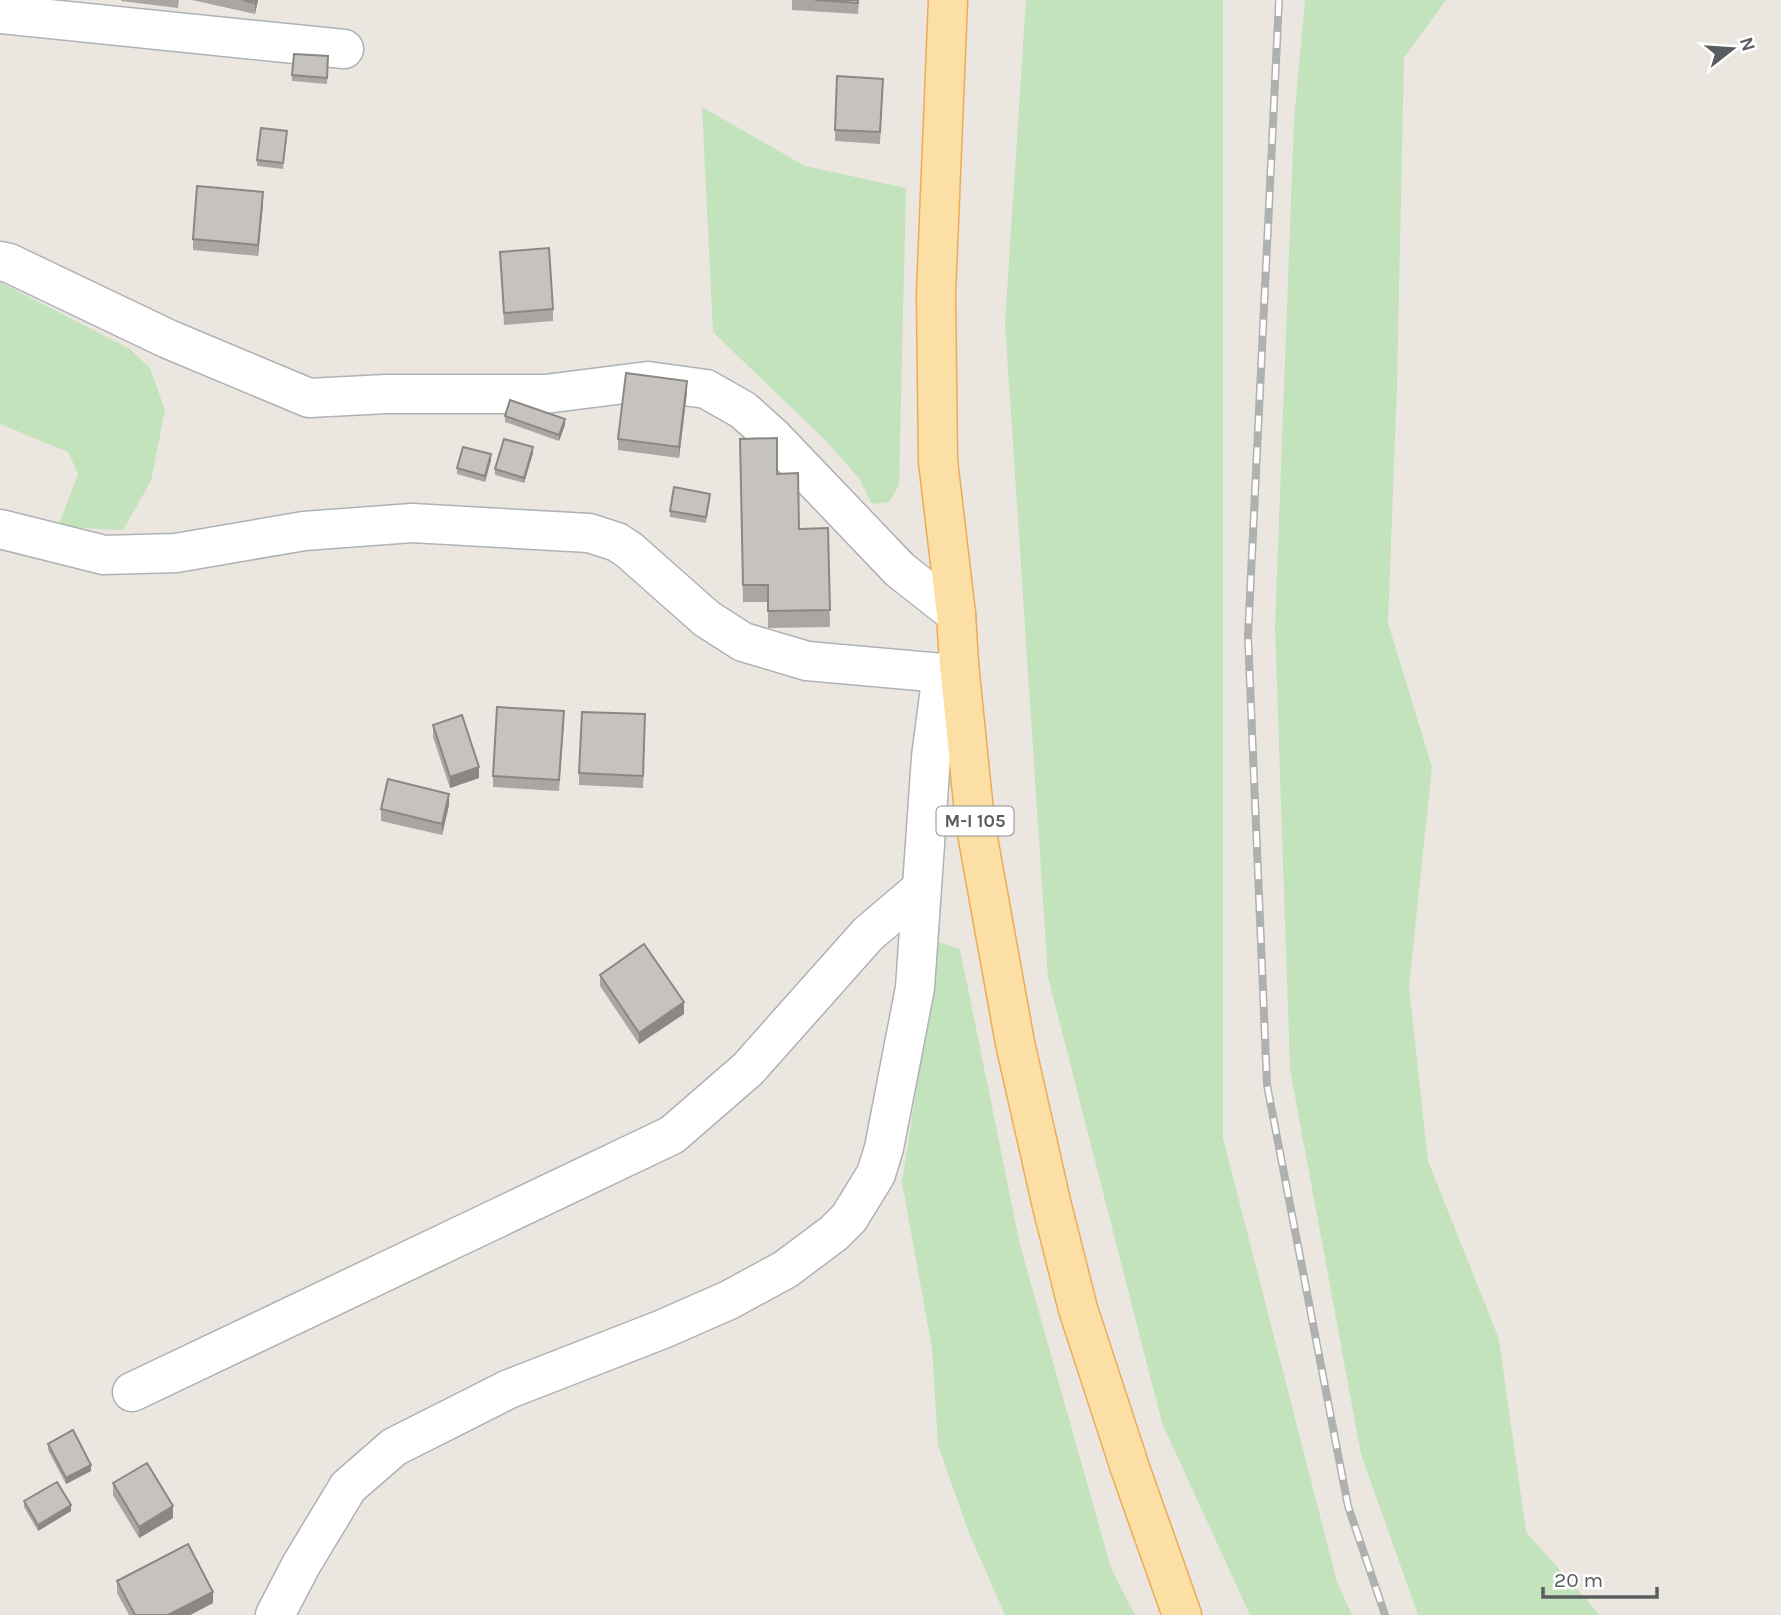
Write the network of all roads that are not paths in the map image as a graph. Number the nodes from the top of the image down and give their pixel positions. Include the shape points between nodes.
1 (948, 0) edge
2 (0, 14) edge
3 (344, 49) dead end
4 (0, 261) edge
5 (0, 528) edge
6 (956, 614) junction
7 (950, 668) junction
8 (922, 888) junction
9 (132, 1392) dead end
10 (275, 1615) edge
11 (1182, 1615) edge

1 - 6 main road, M-I 105 via 936,294 937,413 938,461
2 - 3 street
4 - 6 street via 168,340 309,398 545,394 648,381 706,389 743,411 773,437 900,570
5 - 7 street via 104,555 176,553 304,531 412,523 589,533 629,550 707,619 743,642 807,661
6 - 7 main road, M-I 105
7 - 8 street via 931,757
7 - 11 main road, M-I 105 via 1015,1043 1052,1206 1078,1309
8 - 9 street via 868,934 748,1069 672,1135
8 - 10 street via 915,988 891,1118 876,1174 849,1218 786,1269 729,1300 509,1390 394,1447 348,1487

